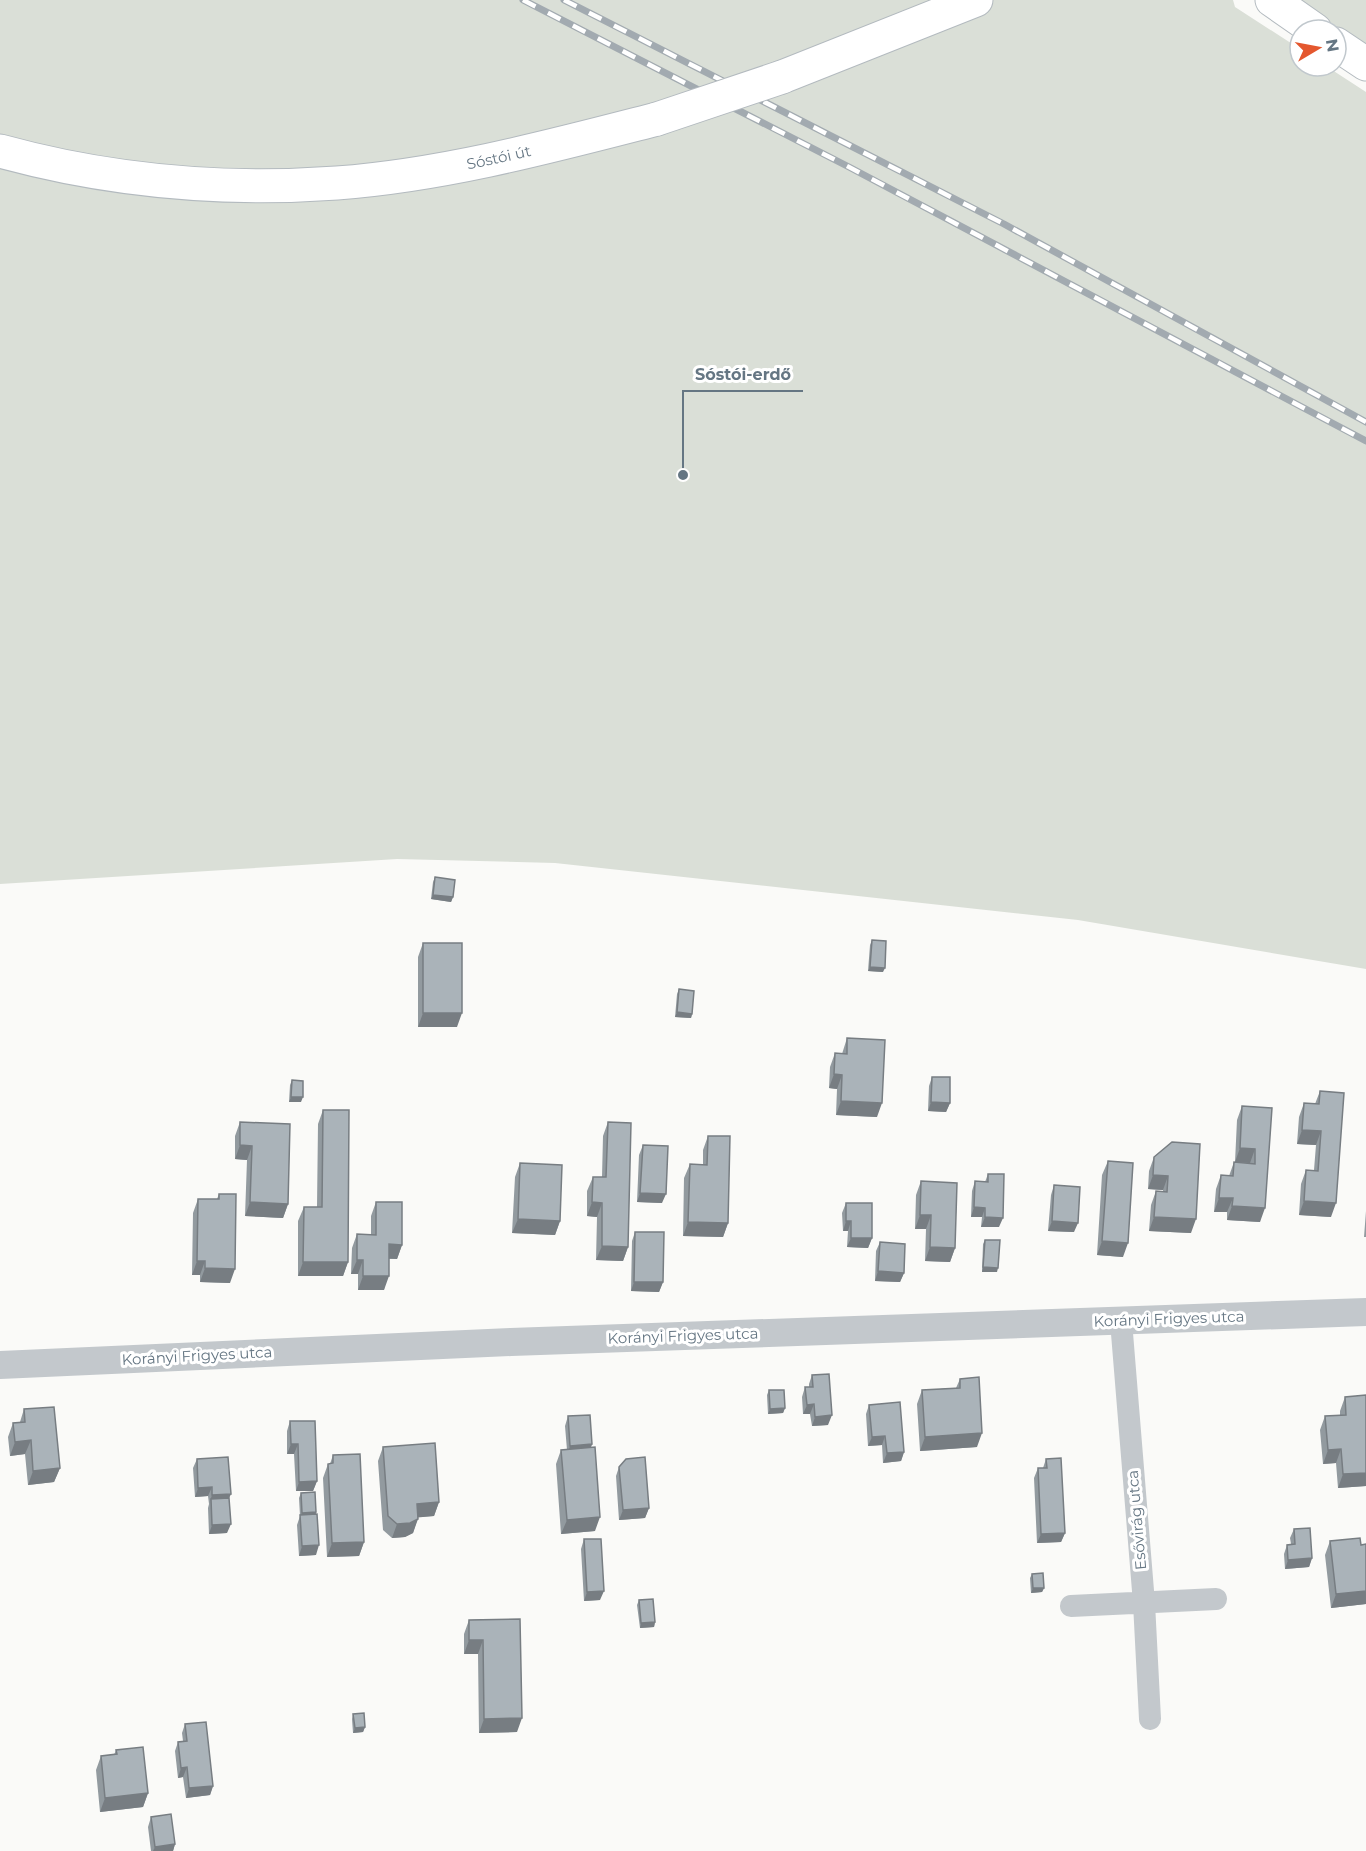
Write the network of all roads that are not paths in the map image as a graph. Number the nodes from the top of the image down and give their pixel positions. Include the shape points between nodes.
1 (976, 0) edge
2 (1271, 2) edge
3 (1296, 18) edge
4 (1348, 52) edge
5 (1366, 64) edge
6 (0, 151) edge
7 (1366, 1312) edge
8 (1121, 1321) junction
9 (0, 1365) edge
10 (1216, 1599) dead end
11 (1144, 1603) junction
12 (1071, 1606) dead end
13 (1150, 1719) dead end

1 - 6 main road, Sóstói út, bridge via 782,77 657,119 425,172 284,186 200,184 85,171
2 - 3 main road
4 - 5 main road
7 - 8 street, Korányi Frigyes utca
8 - 9 street, Korányi Frigyes utca via 500,1342
8 - 11 street, Esővirág utca
10 - 11 street
11 - 12 street
11 - 13 street, Esővirág utca

